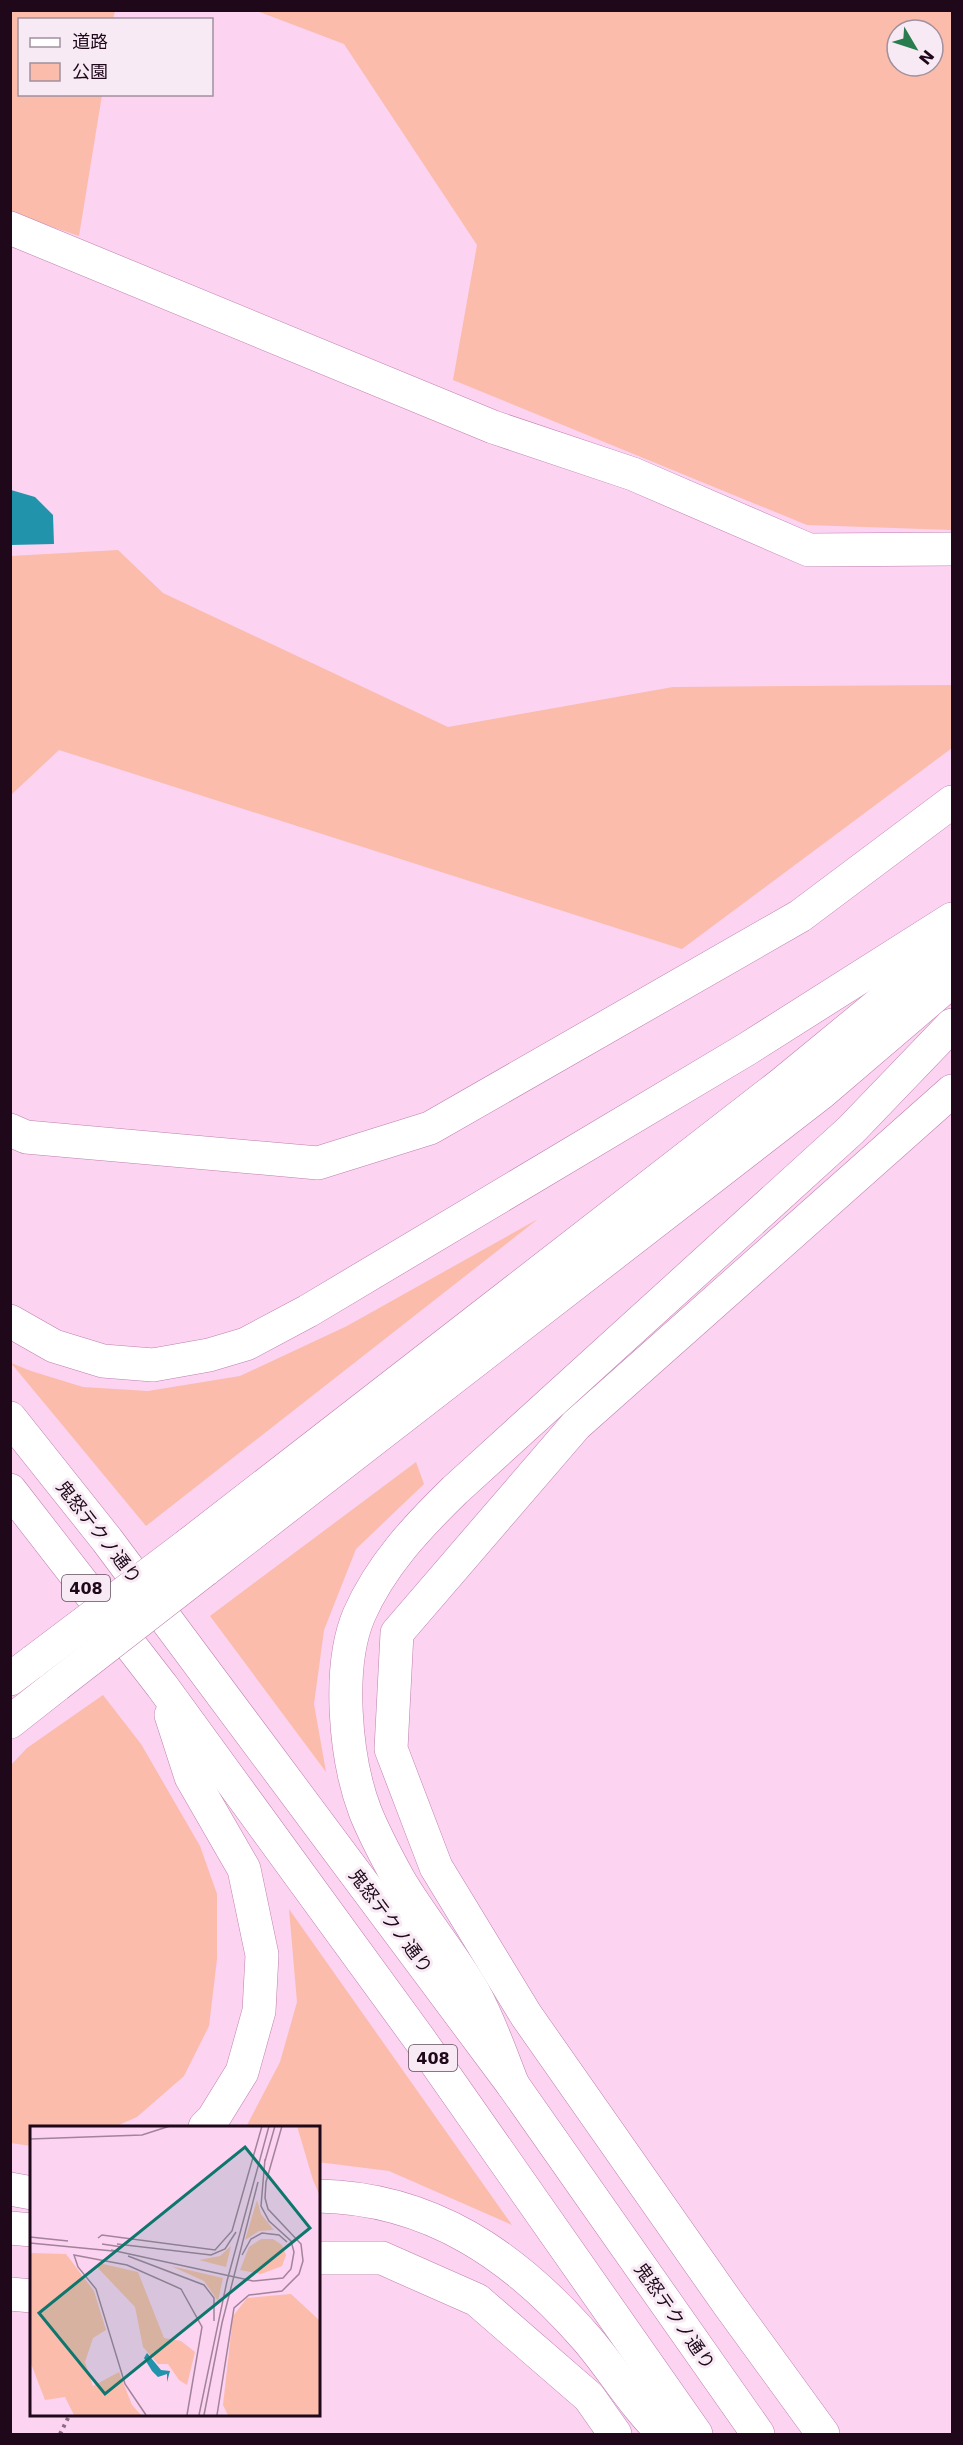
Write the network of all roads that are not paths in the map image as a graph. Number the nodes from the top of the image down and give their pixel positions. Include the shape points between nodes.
1 (10, 228) edge
2 (952, 549) edge
3 (952, 802) edge
4 (952, 919) edge
5 (952, 938) edge
6 (952, 981) edge
7 (952, 1025) edge
8 (952, 1091) edge
9 (10, 1130) edge
10 (10, 1321) edge
11 (10, 1418) edge
12 (10, 1490) edge
13 (197, 1557) junction
14 (22, 1670) edge
15 (162, 1686) junction
16 (10, 1722) edge
17 (513, 2085) junction
18 (206, 2126) edge
19 (10, 2189) edge
20 (30, 2193) edge
21 (320, 2196) edge
22 (10, 2228) edge
23 (30, 2230) edge
24 (320, 2258) edge
25 (10, 2294) edge
26 (30, 2296) edge
27 (615, 2434) edge
28 (664, 2434) edge
29 (696, 2434) edge
30 (758, 2434) edge
31 (823, 2434) edge

1 - 2 main road via 493,427 633,474 809,550
3 - 9 main road via 800,916 430,1128 318,1162 26,1137
4 - 10 main road via 727,1061 246,1344 153,1365 102,1361 54,1346
5 - 13 main road via 935,958 783,1083
6 - 13 main road via 821,1093
7 - 17 main road via 851,1130 414,1530 384,1570 359,1616 346,1664 346,1716 365,1810 399,1880 475,1994
8 - 31 main road via 576,1425 397,1633 391,1749 436,1867 526,2015
11 - 17 main road, 鬼怒テクノ通り / 408 via 107,1540
12 - 15 main road, 408
13 - 14 main road, bridge
13 - 16 main road, bridge via 57,1685
15 - 18 main road via 191,1777 244,1869 262,1955 259,2011 243,2072
15 - 29 main road, 408 via 420,2040
17 - 30 main road, 鬼怒テクノ通り / 408
19 - 20 main road
21 - 28 main road via 387,2204 446,2224 495,2253 533,2283 587,2339
22 - 23 main road
24 - 27 main road via 382,2258 477,2300 589,2397
25 - 26 main road

